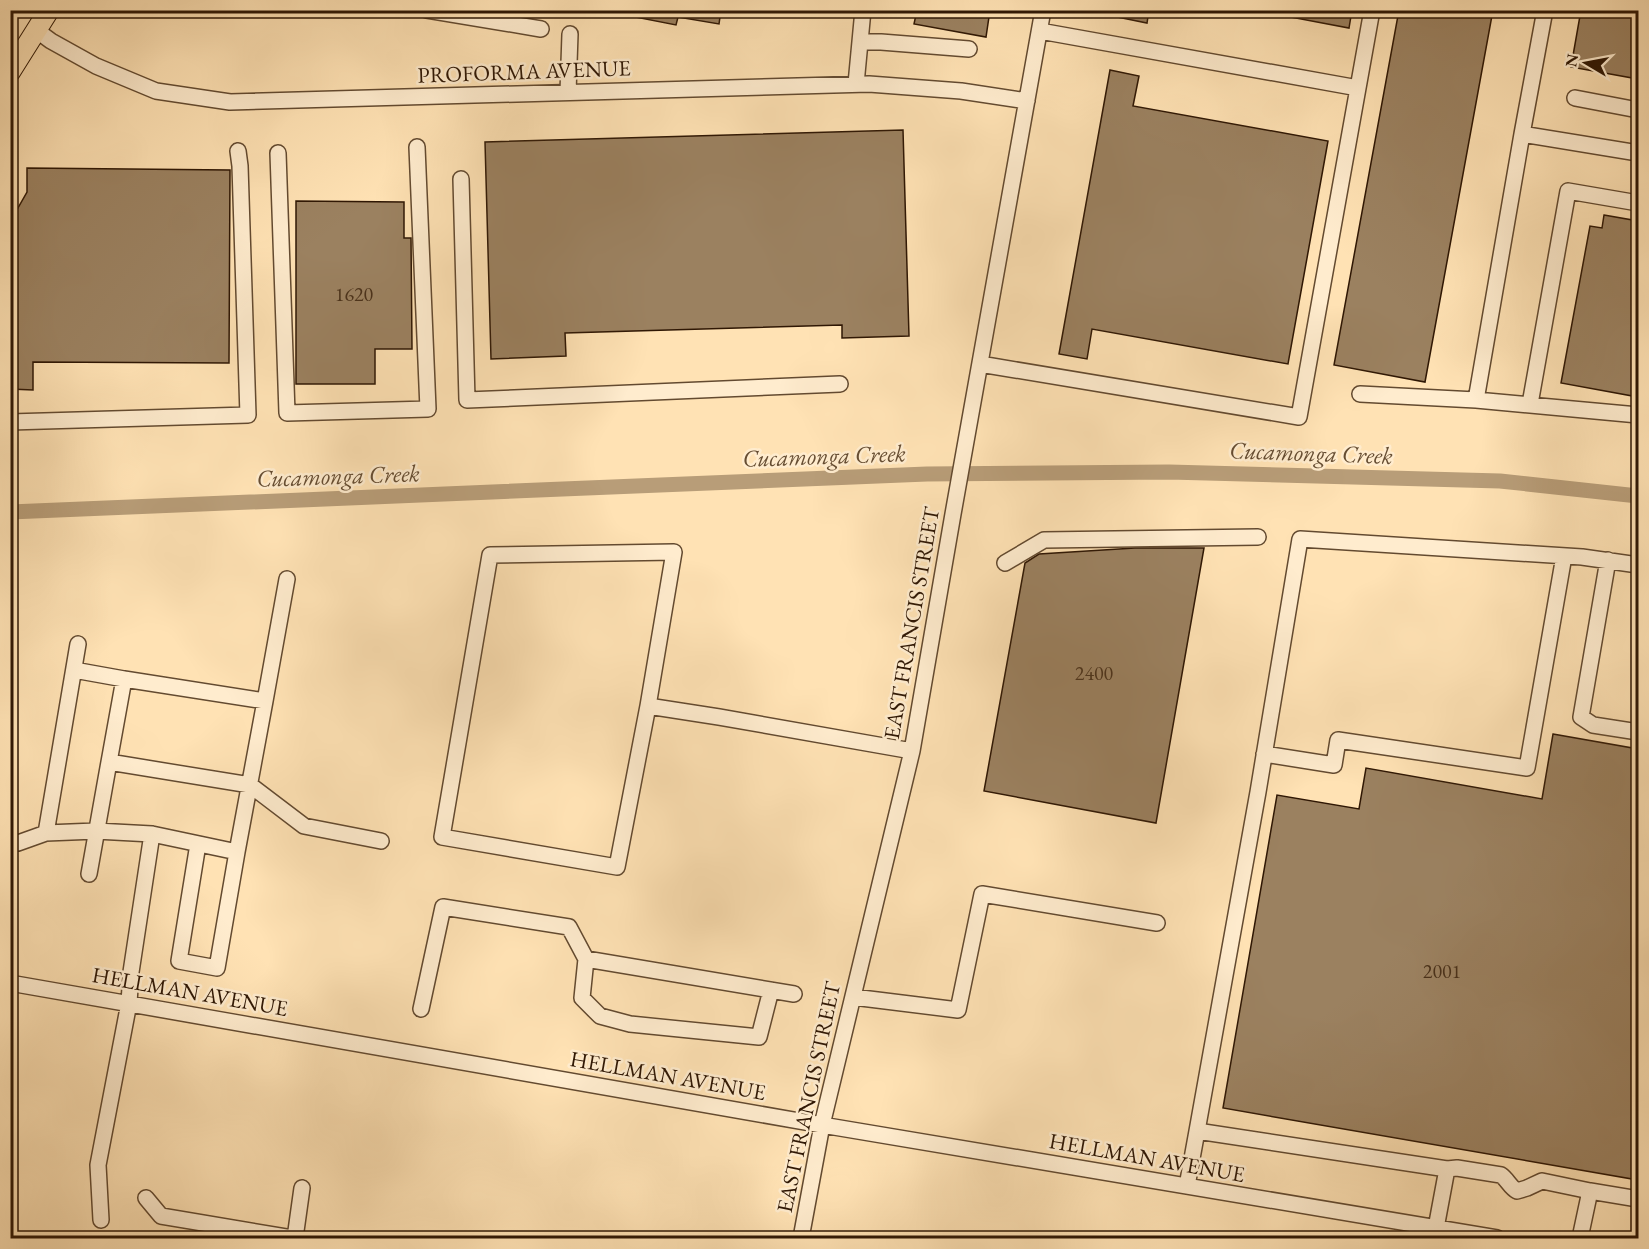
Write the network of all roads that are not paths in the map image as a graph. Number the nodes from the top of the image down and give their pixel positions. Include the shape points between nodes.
1 (49, 10) edge
2 (427, 10) edge
3 (863, 10) edge
4 (1043, 10) edge
5 (1372, 10) edge
6 (1545, 10) edge
7 (541, 28) dead end
8 (36, 30) junction
9 (1040, 31) junction
10 (570, 34) dead end
11 (860, 42) junction
12 (969, 49) dead end
13 (10, 72) edge
14 (856, 84) junction
15 (1358, 88) junction
16 (568, 92) junction
17 (1575, 99) dead end
18 (1027, 101) junction
19 (1638, 110) edge
20 (1522, 134) junction
21 (417, 147) dead end
22 (238, 151) dead end
23 (278, 153) dead end
24 (1638, 153) edge
25 (461, 179) dead end
26 (1638, 202) edge
27 (980, 364) junction
28 (840, 384) dead end
29 (1360, 394) dead end
30 (1476, 400) junction
31 (1530, 404) junction
32 (1638, 415) edge
33 (10, 422) edge
34 (1258, 537) dead end
35 (1564, 556) junction
36 (1608, 560) junction
37 (1005, 563) dead end
38 (1638, 565) edge
39 (287, 579) dead end
40 (78, 644) dead end
41 (74, 670) junction
42 (124, 679) junction
43 (265, 701) junction
44 (648, 706) junction
45 (1638, 732) edge
46 (912, 751) junction
47 (1264, 754) junction
48 (109, 762) junction
49 (250, 785) junction
50 (96, 831) junction
51 (46, 833) junction
52 (152, 834) junction
53 (381, 841) dead end
54 (10, 842) edge
55 (198, 844) junction
56 (237, 852) junction
57 (89, 874) dead end
58 (1157, 923) dead end
59 (586, 959) junction
60 (10, 983) edge
61 (771, 990) junction
62 (794, 994) dead end
63 (853, 997) junction
64 (129, 1003) junction
65 (421, 1010) dead end
66 (822, 1125) junction
67 (1197, 1131) junction
68 (1447, 1169) junction
69 (1187, 1186) junction
70 (302, 1188) dead end
71 (1590, 1191) junction
72 (146, 1198) dead end
73 (1638, 1199) edge
74 (101, 1220) dead end
75 (1436, 1228) junction
76 (293, 1239) edge
77 (801, 1239) edge
78 (1497, 1239) edge
79 (1580, 1239) edge

1 - 8 main road
2 - 7 street
3 - 11 street
4 - 9 street, EAST FRANCIS STREET
5 - 15 street
6 - 20 street
8 - 13 main road
8 - 16 street, PROFORMA AVENUE via 96,66 156,91 230,102
9 - 15 street
9 - 18 street, EAST FRANCIS STREET
10 - 16 street
11 - 12 street
11 - 14 street
14 - 16 street, PROFORMA AVENUE
14 - 18 street, PROFORMA AVENUE via 961,91
15 - 27 street via 1299,417
17 - 19 street
18 - 27 street, EAST FRANCIS STREET
20 - 24 street
20 - 30 street
21 - 23 street via 428,409 287,413
22 - 33 street via 248,415
25 - 28 street via 467,400
26 - 31 street via 1568,191
27 - 46 street, EAST FRANCIS STREET
29 - 30 street
30 - 31 street
31 - 32 street
34 - 37 street via 1044,540
35 - 36 street
35 - 47 street via 1300,538
35 - 47 street via 1527,768 1338,740 1334,765
36 - 38 street
36 - 45 street via 1581,717 1593,724
39 - 43 street
40 - 41 street
41 - 42 street
41 - 51 street
42 - 43 street
42 - 48 street
43 - 49 street
44 - 44 street via 674,552 490,555 442,837 617,867
44 - 46 street
46 - 63 street, EAST FRANCIS STREET
47 - 67 street
48 - 49 street
48 - 50 street
49 - 53 street via 304,826
49 - 56 street
50 - 51 street
50 - 52 street
50 - 57 street
51 - 54 street
52 - 55 street
52 - 64 street
55 - 56 street
55 - 56 street via 179,961 218,968
58 - 63 street via 982,894 958,1010
59 - 61 street
59 - 61 street via 582,998 600,1016 630,1024 759,1037
59 - 65 street via 569,927 443,908
60 - 64 street, HELLMAN AVENUE
61 - 62 street
63 - 66 street, EAST FRANCIS STREET
64 - 66 street, HELLMAN AVENUE
64 - 74 street via 98,1165
66 - 69 street, HELLMAN AVENUE
66 - 77 street, EAST FRANCIS STREET
67 - 68 street
67 - 69 street
68 - 71 street via 1501,1175 1517,1191 1542,1181
68 - 75 street
69 - 75 street, HELLMAN AVENUE
70 - 76 street
71 - 73 street
71 - 79 street
72 - 76 street via 161,1216
75 - 78 street, HELLMAN AVENUE

